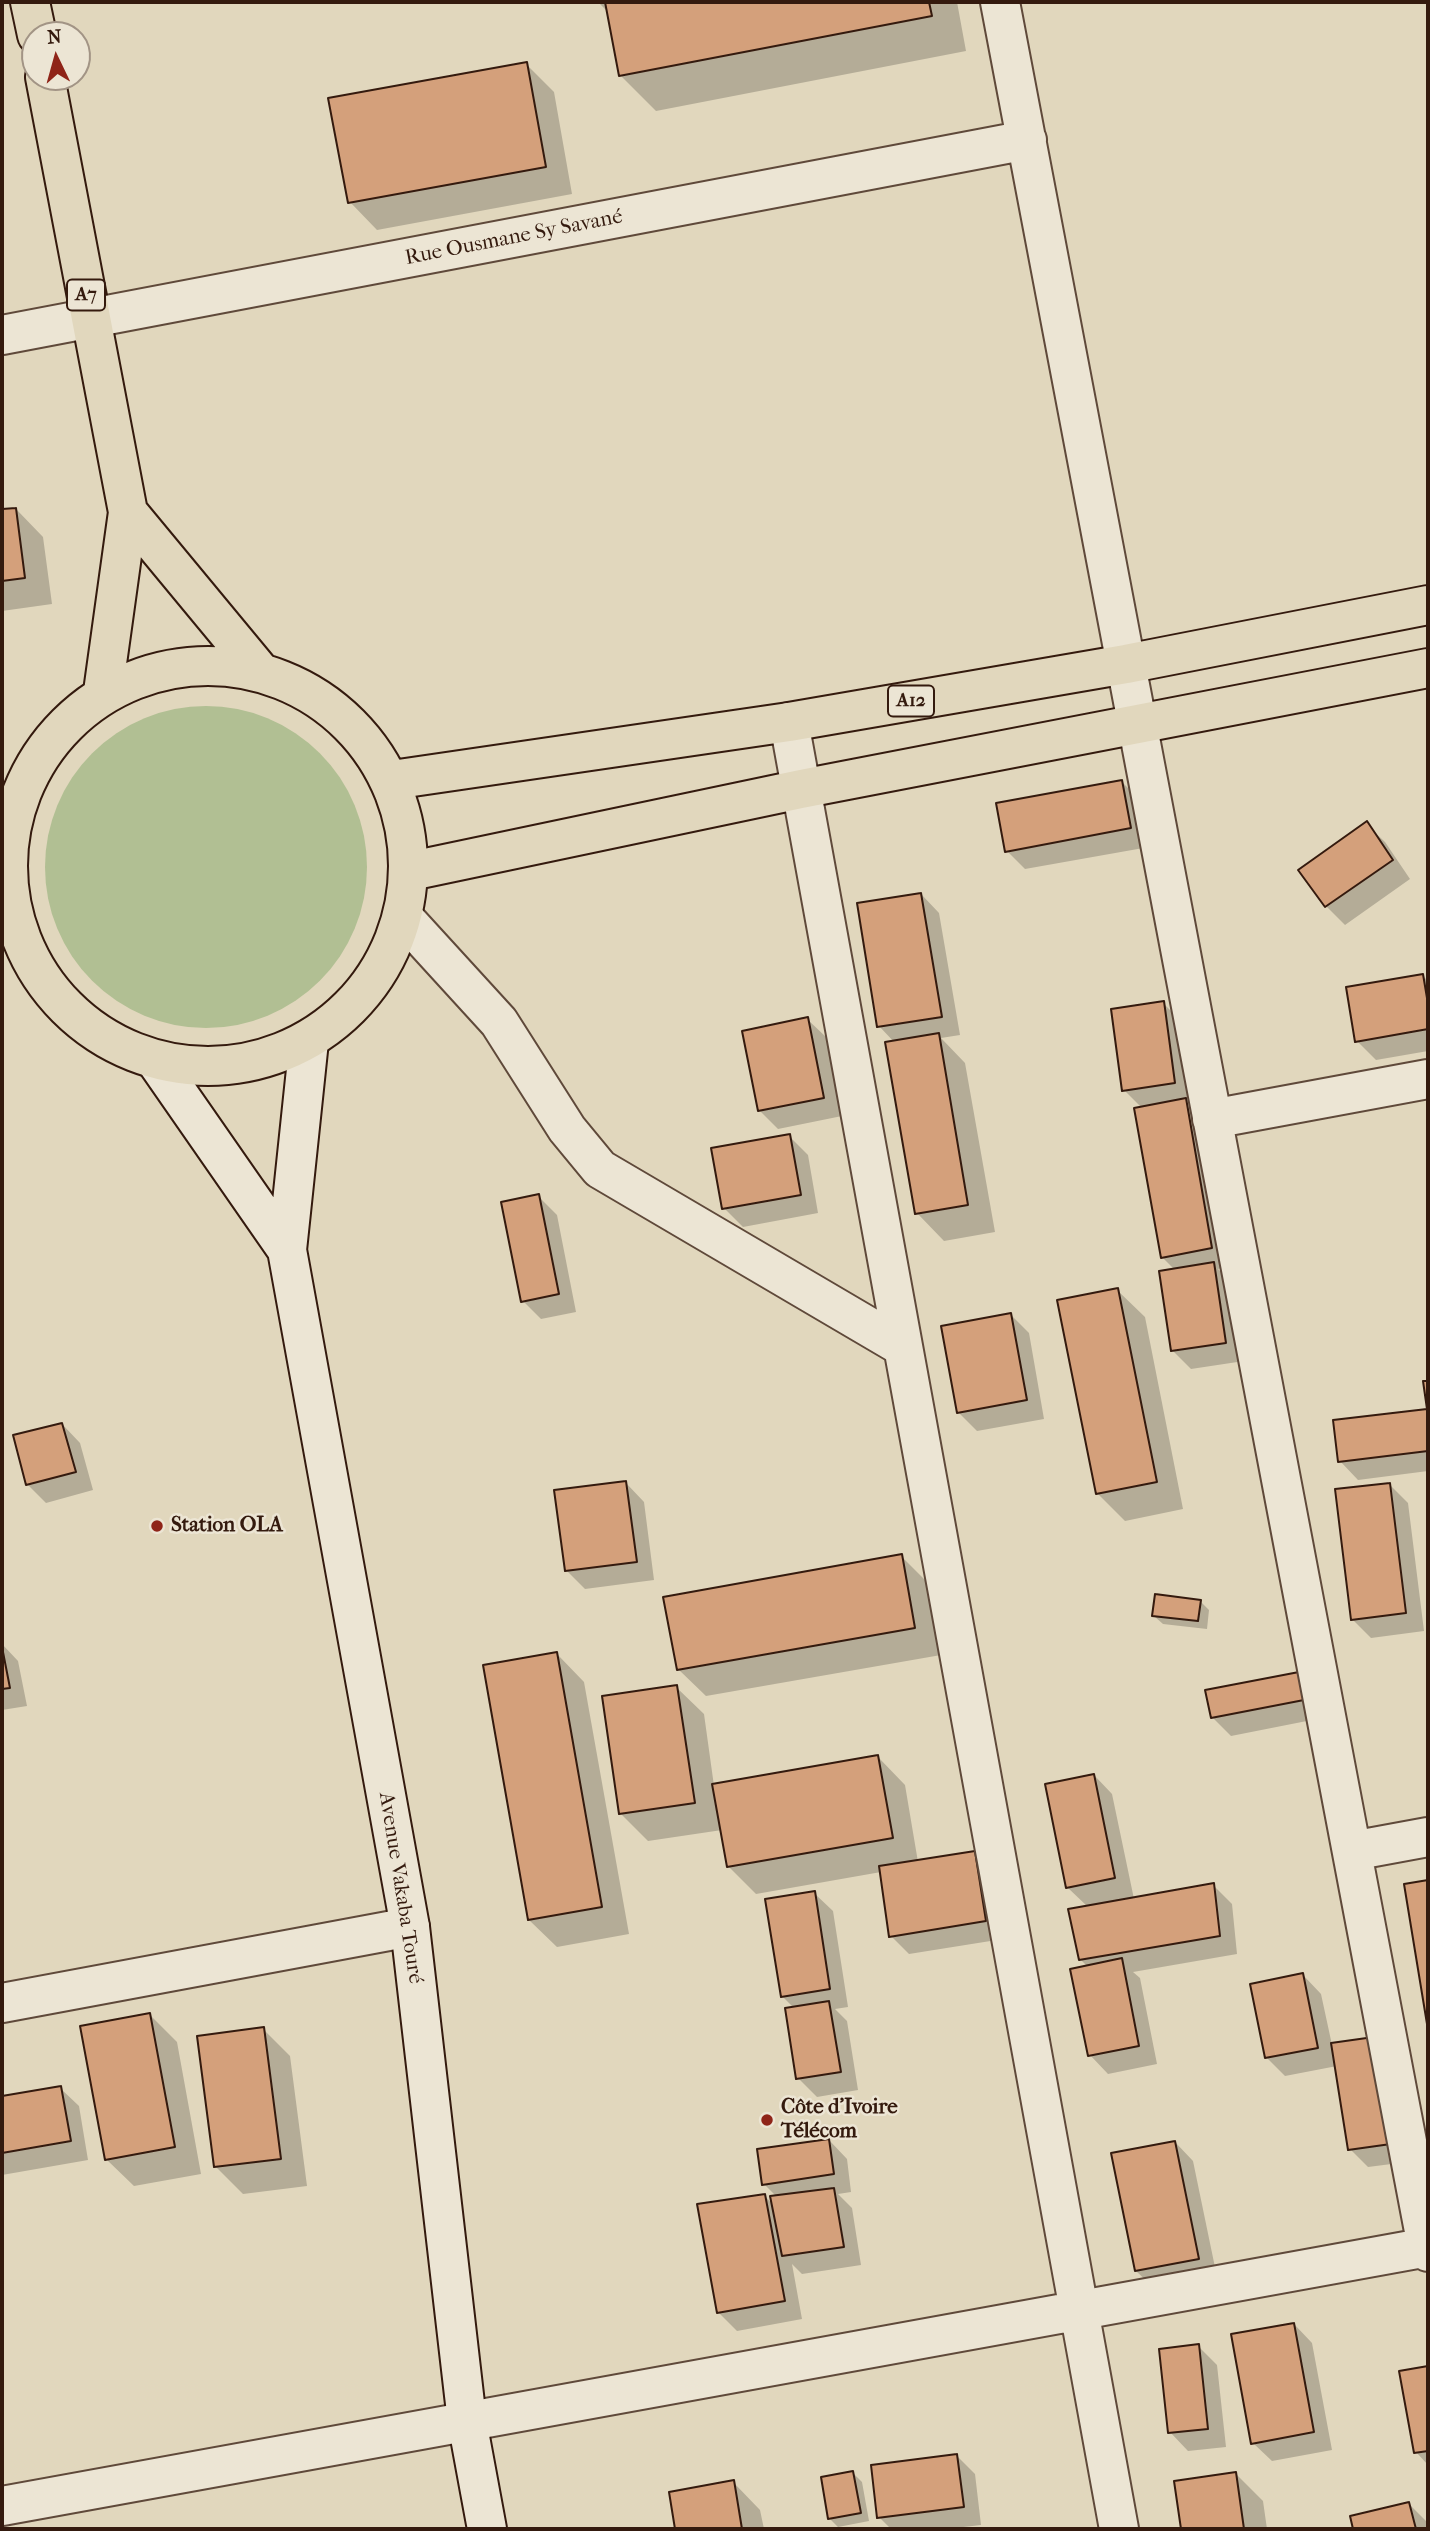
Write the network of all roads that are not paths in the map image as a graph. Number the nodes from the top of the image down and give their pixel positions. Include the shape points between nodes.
1 (30, 2) edge
2 (1000, 2) edge
3 (34, 21) edge
4 (48, 91) edge
5 (1027, 140) junction
6 (91, 318) junction
7 (2, 335) edge
8 (128, 512) junction
9 (1428, 605) edge
10 (1126, 664) junction
11 (1428, 668) edge
12 (258, 670) junction
13 (103, 692) junction
14 (789, 722) junction
15 (1138, 726) junction
16 (392, 780) junction
17 (801, 789) junction
18 (6, 819) edge
19 (411, 871) junction
20 (404, 918) junction
21 (17, 965) edge
22 (309, 1041) junction
23 (155, 1060) junction
24 (1428, 1079) edge
25 (1212, 1119) junction
26 (287, 1250) junction
27 (904, 1347) junction
28 (1428, 1837) edge
29 (1352, 1851) junction
30 (410, 1927) junction
31 (2, 2003) edge
32 (1428, 2249) edge
33 (1079, 2310) junction
34 (467, 2421) junction
35 (2, 2506) edge
36 (487, 2529) edge
37 (1119, 2529) edge

1 - 3 main road
2 - 5 street
4 - 6 main road, A7
5 - 6 street, Rue Ousmane Sy Savané
5 - 10 street
6 - 7 street, Rue Ousmane Sy Savané
6 - 8 main road, A7
8 - 12 main road, A7
8 - 13 main road, A7
9 - 10 main road, A12
10 - 14 main road, A12
10 - 15 street
11 - 15 main road
12 - 13 main road via 178,666
12 - 16 main road via 337,710
13 - 18 main road via 45,745
14 - 16 main road, A12
14 - 17 street
15 - 17 main road
15 - 25 street
16 - 19 main road
17 - 19 main road
17 - 27 street
18 - 21 main road via 7,894
19 - 20 main road
20 - 22 main road via 369,989
20 - 27 street via 499,1022 567,1129 600,1170
21 - 23 main road via 84,1026
22 - 23 main road via 233,1066
22 - 26 street
23 - 26 street
24 - 25 street
25 - 29 street
26 - 30 street, Avenue Vakaba Touré
27 - 33 street
28 - 29 street
29 - 32 street
30 - 31 street
30 - 34 street, Avenue Vakaba Touré
32 - 33 street
33 - 34 street
33 - 37 street
34 - 35 street
34 - 36 street, Avenue Vakaba Touré

